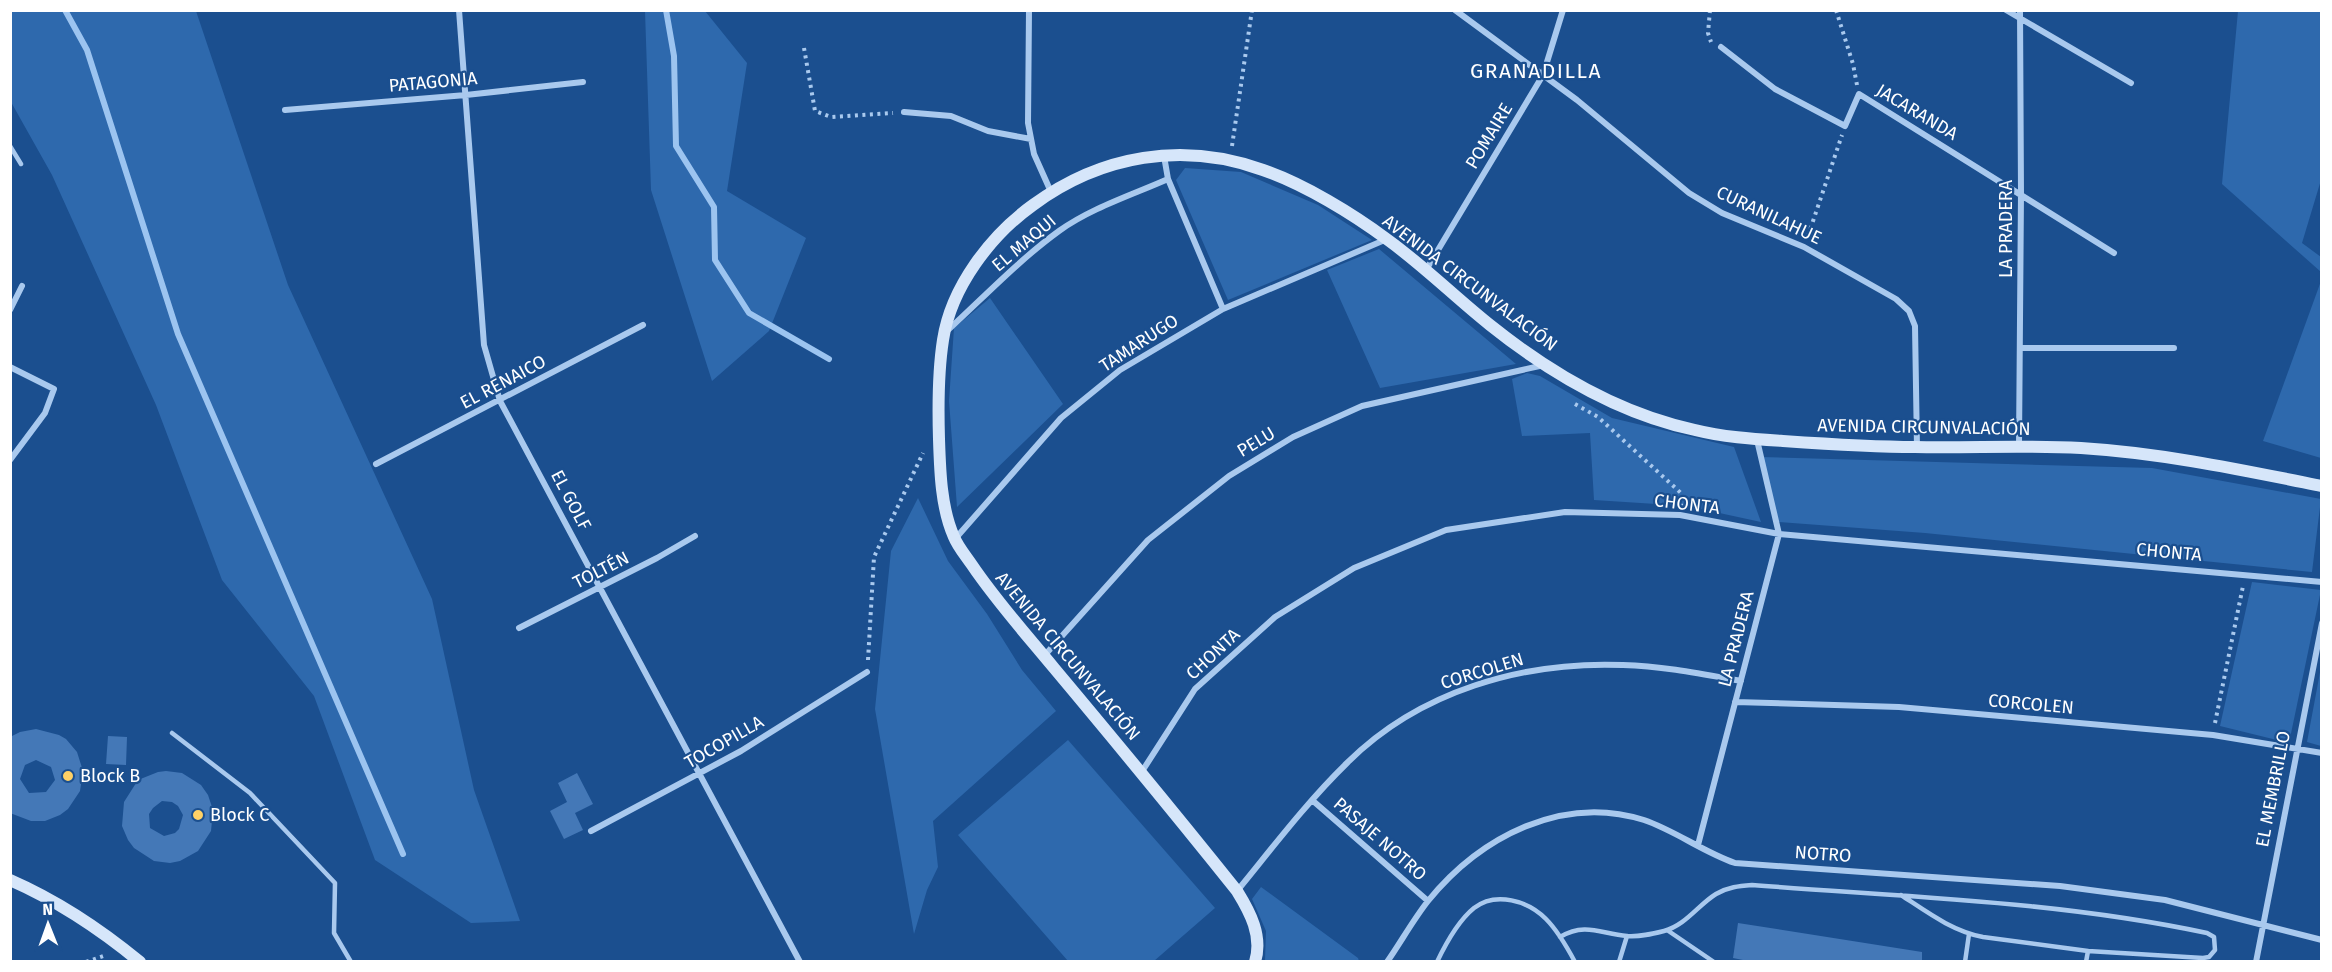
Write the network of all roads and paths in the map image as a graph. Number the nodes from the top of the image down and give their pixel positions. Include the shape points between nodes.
1 (459, 10) edge
2 (1029, 10) edge
3 (1252, 10) edge
4 (1455, 10) edge
5 (1563, 10) edge
6 (1710, 10) edge
7 (1836, 10) edge
8 (2006, 10) edge
9 (2020, 10) edge
10 (2020, 18) junction
11 (1721, 47) joint
12 (804, 48) dead end
13 (1543, 75) junction
14 (583, 82) dead end
15 (2132, 83) dead end
16 (1859, 94) junction
17 (466, 95) junction
18 (285, 110) dead end
19 (904, 112) joint
20 (1845, 126) junction
21 (1031, 139) junction
22 (10, 146) edge
23 (1164, 156) junction
24 (1230, 160) junction
25 (21, 164) dead end
26 (1168, 179) junction
27 (1051, 192) junction
28 (2022, 193) junction
29 (1388, 239) junction
30 (1804, 247) junction
31 (2115, 253) dead end
32 (1426, 270) junction
33 (22, 286) dead end
34 (1223, 309) junction
35 (10, 310) edge
36 (643, 325) dead end
37 (943, 334) junction
38 (2020, 348) junction
39 (2175, 348) dead end
40 (1546, 364) junction
41 (10, 367) edge
42 (500, 401) junction
43 (1571, 401) dead end
44 (1757, 439) junction
45 (1917, 447) junction
46 (2019, 447) junction
47 (924, 452) dead end
48 (10, 460) edge
49 (376, 464) dead end
50 (2322, 486) edge
51 (1680, 514) junction
52 (1779, 534) junction
53 (695, 536) dead end
54 (955, 540) junction
55 (2246, 574) junction
56 (2322, 582) edge
57 (600, 587) junction
58 (2322, 623) edge
59 (519, 628) dead end
60 (1044, 656) junction
61 (867, 672) joint
62 (1741, 681) junction
63 (1735, 702) junction
64 (172, 733) dead end
65 (2213, 735) junction
66 (2296, 748) junction
67 (2322, 753) edge
68 (1141, 772) junction
69 (700, 773) junction
70 (1312, 800) junction
71 (591, 831) dead end
72 (1698, 845) junction
73 (10, 880) edge
74 (1237, 891) junction
75 (1901, 896) junction
76 (1428, 901) junction
77 (2262, 923) junction
78 (1667, 930) junction
79 (1969, 934) junction
80 (1627, 936) junction
81 (1560, 937) junction
82 (2322, 940) edge
83 (2088, 951) junction
84 (140, 962) edge
85 (351, 962) edge
86 (800, 962) edge
87 (1255, 962) edge
88 (1387, 962) edge
89 (1437, 962) edge
90 (1575, 962) edge
91 (1619, 962) edge
92 (1714, 962) edge
93 (1965, 962) edge
94 (2086, 962) edge
95 (2256, 962) edge

1 - 17 street, EL GOLF
2 - 21 street
3 - 24 path
4 - 13 street, CURANILAHUE
5 - 13 street, POMAIRE
6 - 11 path via 1708,33 1711,42
7 - 16 path
8 - 10 street
9 - 10 street, LA PRADERA
10 - 15 street
10 - 28 street, LA PRADERA
11 - 20 street via 1775,88
12 - 19 path via 815,111 831,117
13 - 30 street, CURANILAHUE via 1689,193 1722,213
13 - 32 street, POMAIRE
14 - 17 street, PATAGONIA
16 - 20 street, JACARANDA
16 - 28 street, JACARANDA
17 - 18 street, PATAGONIA
17 - 42 street, EL GOLF via 484,345
19 - 21 street via 951,116 988,131
20 - 30 path
21 - 27 street
22 - 25 lane
23 - 24 street, AVENIDA CIRCUNVALACIÓN
23 - 26 street
23 - 27 street, AVENIDA CIRCUNVALACIÓN via 1130,159 1094,169
24 - 29 street, AVENIDA CIRCUNVALACIÓN via 1266,170 1308,190
26 - 34 street
26 - 37 street, EL MAQUI via 1060,230
27 - 37 street, AVENIDA CIRCUNVALACIÓN via 994,240 969,275
28 - 31 street, JACARANDA
28 - 38 street, LA PRADERA
29 - 32 street, AVENIDA CIRCUNVALACIÓN
29 - 34 street, TAMARUGO
30 - 45 street, CURANILAHUE via 1896,299 1909,311 1915,326
32 - 40 street, AVENIDA CIRCUNVALACIÓN via 1492,327
33 - 35 street
34 - 54 street, TAMARUGO via 1120,370 1061,418
36 - 42 street, EL RENAICO
37 - 54 street, AVENIDA CIRCUNVALACIÓN via 939,463 946,513
38 - 39 street
38 - 46 street, LA PRADERA
40 - 44 street, AVENIDA CIRCUNVALACIÓN via 1580,387 1655,418 1695,430
40 - 60 street, PELU via 1362,406 1293,437 1229,476 1148,540
41 - 48 street via 54,389 45,413
42 - 49 street, EL RENAICO
42 - 57 street, EL GOLF
43 - 51 path via 1598,417 1682,494
44 - 45 street, AVENIDA CIRCUNVALACIÓN
44 - 52 street, LA PRADERA
45 - 46 street, AVENIDA CIRCUNVALACIÓN
46 - 50 street, AVENIDA CIRCUNVALACIÓN via 2084,448 2163,457
47 - 61 path via 874,557
51 - 52 street, CHONTA
51 - 68 street, CHONTA via 1565,512 1446,530 1354,568 1275,617 1195,689
52 - 55 street, CHONTA
52 - 62 street, LA PRADERA
53 - 57 street, TOLTÉN
54 - 60 street, AVENIDA CIRCUNVALACIÓN via 996,601
55 - 56 street, CHONTA
55 - 65 path
57 - 59 street, TOLTÉN
57 - 69 street, EL GOLF
58 - 66 street, EL MEMBRILLO
60 - 68 street, AVENIDA CIRCUNVALACIÓN
61 - 69 street, TOCOPILLA
62 - 63 street, LA PRADERA
62 - 70 street, CORCOLEN via 1625,665 1579,664 1522,672 1456,691 1401,719 1349,761
63 - 65 street, CORCOLEN via 1899,707
63 - 72 street, LA PRADERA
64 - 85 lane via 250,794 335,883 334,933
65 - 66 street, CORCOLEN
66 - 67 street, CORCOLEN
66 - 77 street, EL MEMBRILLO
68 - 74 street, AVENIDA CIRCUNVALACIÓN
69 - 71 street, TOCOPILLA
69 - 86 street, EL GOLF
70 - 74 street, CORCOLEN
70 - 76 street, PASAJE NOTRO
72 - 76 street, NOTRO via 1644,820 1618,814 1554,817 1499,838
72 - 77 street, NOTRO via 1735,863 2061,886 2165,900
73 - 84 street via 46,896 104,933
74 - 87 street, AVENIDA CIRCUNVALACIÓN via 1256,928
75 - 78 lane via 1735,886 1714,895 1683,922
75 - 79 lane
75 - 83 lane via 2144,920 2207,933 2215,943 2213,954 2202,958
76 - 88 street, NOTRO
77 - 82 street, NOTRO
77 - 95 street, EL MEMBRILLO
78 - 80 lane
78 - 92 lane
79 - 83 lane
79 - 93 lane
80 - 81 lane via 1578,929
80 - 91 lane
81 - 89 lane via 1532,908 1517,901 1487,902 1466,916
81 - 90 lane
83 - 94 lane

